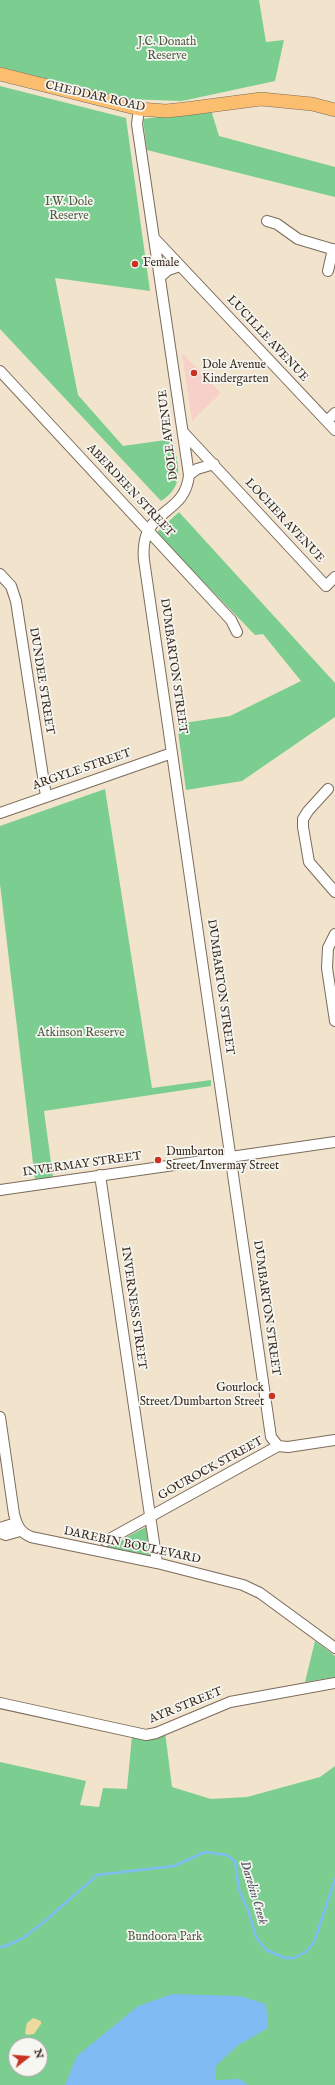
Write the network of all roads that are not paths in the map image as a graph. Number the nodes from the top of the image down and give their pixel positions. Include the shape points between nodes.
1 (0, 74) edge
2 (287, 101) junction
3 (139, 109) junction
4 (335, 110) edge
5 (335, 117) edge
6 (266, 221) dead end
7 (154, 238) junction
8 (334, 250) edge
9 (180, 266) junction
10 (328, 271) dead end
11 (160, 277) junction
12 (0, 371) edge
13 (335, 413) edge
14 (327, 421) junction
15 (335, 430) edge
16 (183, 432) junction
17 (214, 464) junction
18 (189, 475) junction
19 (149, 530) junction
20 (0, 574) edge
21 (335, 577) edge
22 (238, 632) dead end
23 (172, 753) junction
24 (328, 789) dead end
25 (46, 796) junction
26 (0, 813) edge
27 (335, 892) edge
28 (335, 934) edge
29 (335, 1022) edge
30 (335, 1142) edge
31 (232, 1156) junction
32 (100, 1176) junction
33 (0, 1190) edge
34 (0, 1417) edge
35 (335, 1440) edge
36 (278, 1446) junction
37 (150, 1518) junction
38 (18, 1527) junction
39 (0, 1528) edge
40 (0, 1533) edge
41 (106, 1541) dead end
42 (157, 1563) junction
43 (335, 1648) edge
44 (335, 1683) edge
45 (0, 1703) edge

1 - 3 main road, CHEDDAR ROAD
2 - 3 main road, CHEDDAR ROAD via 261,99 166,111
2 - 4 main road, CHEDDAR ROAD
2 - 5 main road, CHEDDAR ROAD
3 - 7 street, DOLE AVENUE via 137,124
6 - 8 street via 277,224 298,239
7 - 9 street, LUCILLE AVENUE
7 - 11 street, DOLE AVENUE
8 - 10 street
9 - 11 street via 168,270
9 - 14 street, LUCILLE AVENUE
11 - 16 street, DOLE AVENUE
12 - 19 street, ABERDEEN STREET
13 - 14 street
14 - 15 street, LUCILLE AVENUE
16 - 17 street, LOCHER AVENUE
16 - 18 street, DOLE AVENUE
17 - 18 street via 197,469
17 - 21 street, LOCHER AVENUE via 326,586
18 - 19 street, DOLE AVENUE via 186,488 179,500
19 - 22 street, ABERDEEN STREET via 231,620
19 - 23 street, DUMBARTON STREET via 144,547 144,560
20 - 25 street, DUNDEE STREET via 11,586 16,601
23 - 25 street, ARGYLE STREET
23 - 31 street, DUMBARTON STREET
24 - 27 street via 308,811 303,827 309,862
25 - 26 street, ARGYLE STREET
28 - 29 street via 328,948 327,968
30 - 31 street, INVERMAY STREET
31 - 32 street, INVERMAY STREET
31 - 36 street, DUMBARTON STREET via 271,1437
32 - 33 street, INVERMAY STREET
32 - 37 street, INVERNESS STREET
34 - 38 street
35 - 36 street, GOUROCK STREET via 288,1447
36 - 37 street, GOUROCK STREET
37 - 41 street, GOUROCK STREET
37 - 42 street, INVERNESS STREET
38 - 39 street
38 - 40 street via 6,1534
38 - 42 street, DAREBIN BOULEVARD via 31,1537
42 - 43 street, DAREBIN BOULEVARD via 251,1588
44 - 45 street, AYR STREET via 230,1702 146,1735

